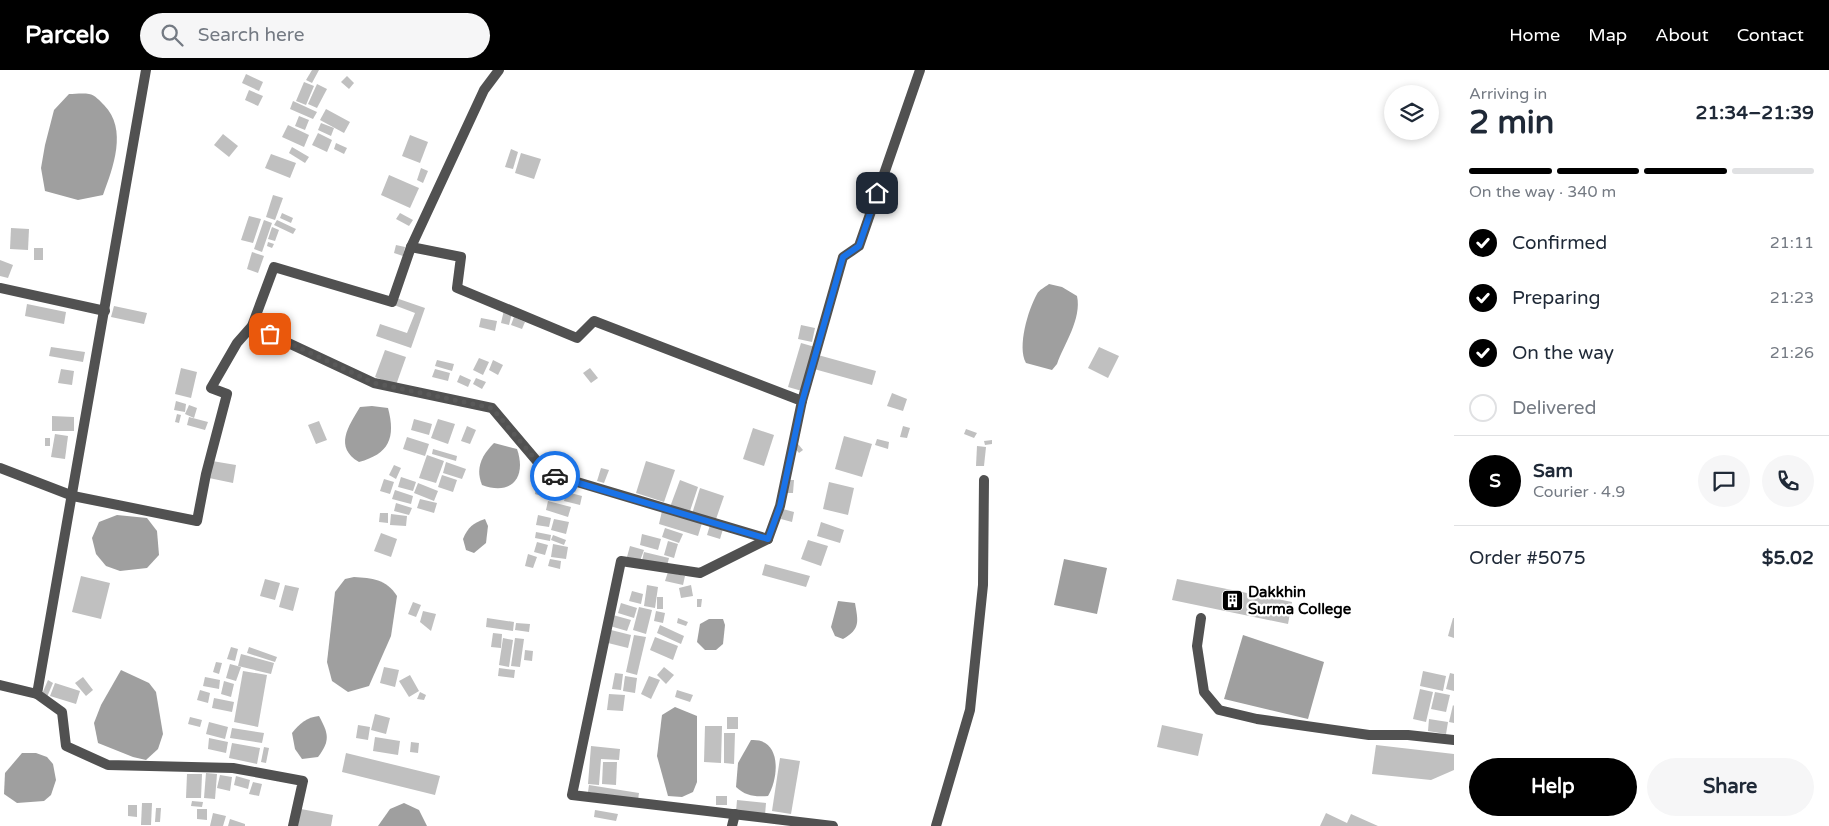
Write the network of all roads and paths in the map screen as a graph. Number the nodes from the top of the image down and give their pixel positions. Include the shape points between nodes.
1 (146, 70) edge
2 (499, 70) edge
3 (920, 70) edge
4 (411, 247) junction
5 (0, 288) edge
6 (105, 311) junction
7 (252, 326) junction
8 (802, 402) junction
9 (0, 468) edge
10 (984, 480) dead end
11 (73, 496) junction
12 (768, 539) junction
13 (1200, 618) dead end
14 (0, 685) edge
15 (38, 694) junction
16 (1454, 740) edge
17 (735, 814) junction
18 (293, 826) edge
19 (732, 826) edge
20 (833, 826) edge
21 (936, 826) edge

1 - 6 street
2 - 4 street via 484,90
3 - 8 street via 859,246 843,257
4 - 7 street via 392,302 274,267
4 - 8 street via 461,258 457,288 577,338 594,320
5 - 6 street
6 - 11 street
7 - 11 street via 237,343 210,388 227,394 197,521
7 - 12 street via 374,383 492,408 547,473
8 - 12 street via 780,506
9 - 11 street
10 - 21 street via 983,585 970,710
11 - 15 street
12 - 17 street via 700,573 621,561 572,795
13 - 16 street via 1197,646 1204,692 1219,710 1257,719 1368,735
14 - 15 street
15 - 18 street via 62,712 66,746 108,765 233,768 303,781
17 - 19 street
17 - 20 street

